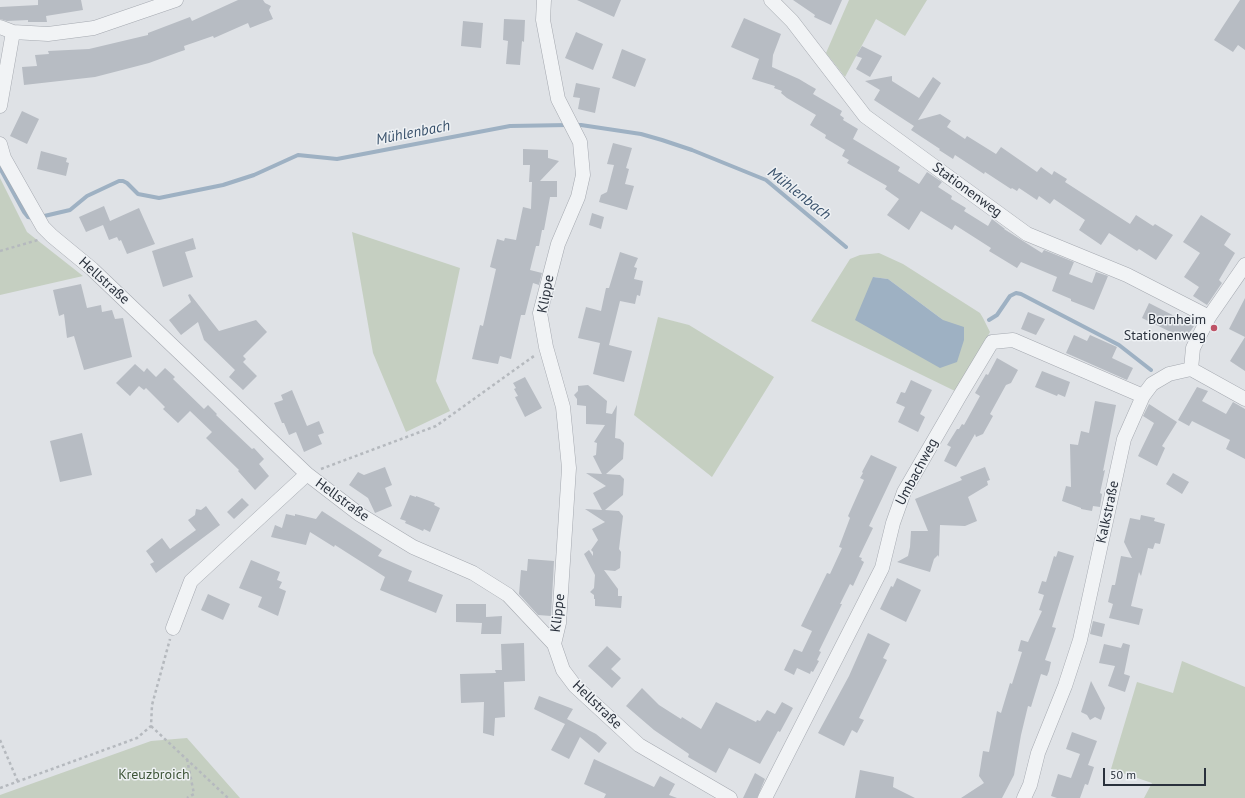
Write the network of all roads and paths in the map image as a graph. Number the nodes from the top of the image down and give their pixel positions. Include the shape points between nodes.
1 (176, 0) edge
2 (544, 0) edge
3 (771, 0) edge
4 (6, 30) edge
5 (0, 106) edge
6 (0, 144) edge
7 (47, 232) junction
8 (0, 250) edge
9 (1245, 265) edge
10 (1210, 317) junction
11 (546, 347) junction
12 (1191, 369) junction
13 (1143, 396) junction
14 (1245, 399) edge
15 (307, 474) junction
16 (173, 628) joint
17 (554, 644) junction
18 (151, 726) junction
19 (0, 740) edge
20 (186, 759) junction
21 (18, 782) junction
22 (0, 788) edge
23 (187, 798) edge
24 (228, 798) edge
25 (730, 798) edge
26 (765, 798) edge
27 (1024, 798) edge

1 - 4 street via 94,28 48,34
2 - 11 street, Klippe via 543,20 547,49 558,99 580,142 583,175 578,197 558,244 540,313
3 - 10 street, Stationenweg via 792,21 865,116 1027,234 1128,275
4 - 5 street
6 - 7 street, Hellstraße via 4,158
7 - 8 path
7 - 15 street, Hellstraße via 92,269
9 - 10 street
10 - 12 street via 1193,348
11 - 15 path via 436,426
11 - 17 street, Klippe via 563,407 569,468 559,623
12 - 13 street, Kalkstraße via 1169,374 1152,384
12 - 14 street
13 - 26 street, Umbachweg via 1013,340 992,342 904,492 882,568
13 - 27 street, Kalkstraße via 1124,439 1080,640
15 - 16 street via 191,581
15 - 17 street, Hellstraße via 358,514 413,546 473,573 508,595
16 - 18 path via 152,705
17 - 25 street, Hellstraße via 563,670 575,686 639,745
18 - 20 path
18 - 21 path via 137,738
19 - 21 path
20 - 23 path via 194,794
20 - 24 path
21 - 22 path

